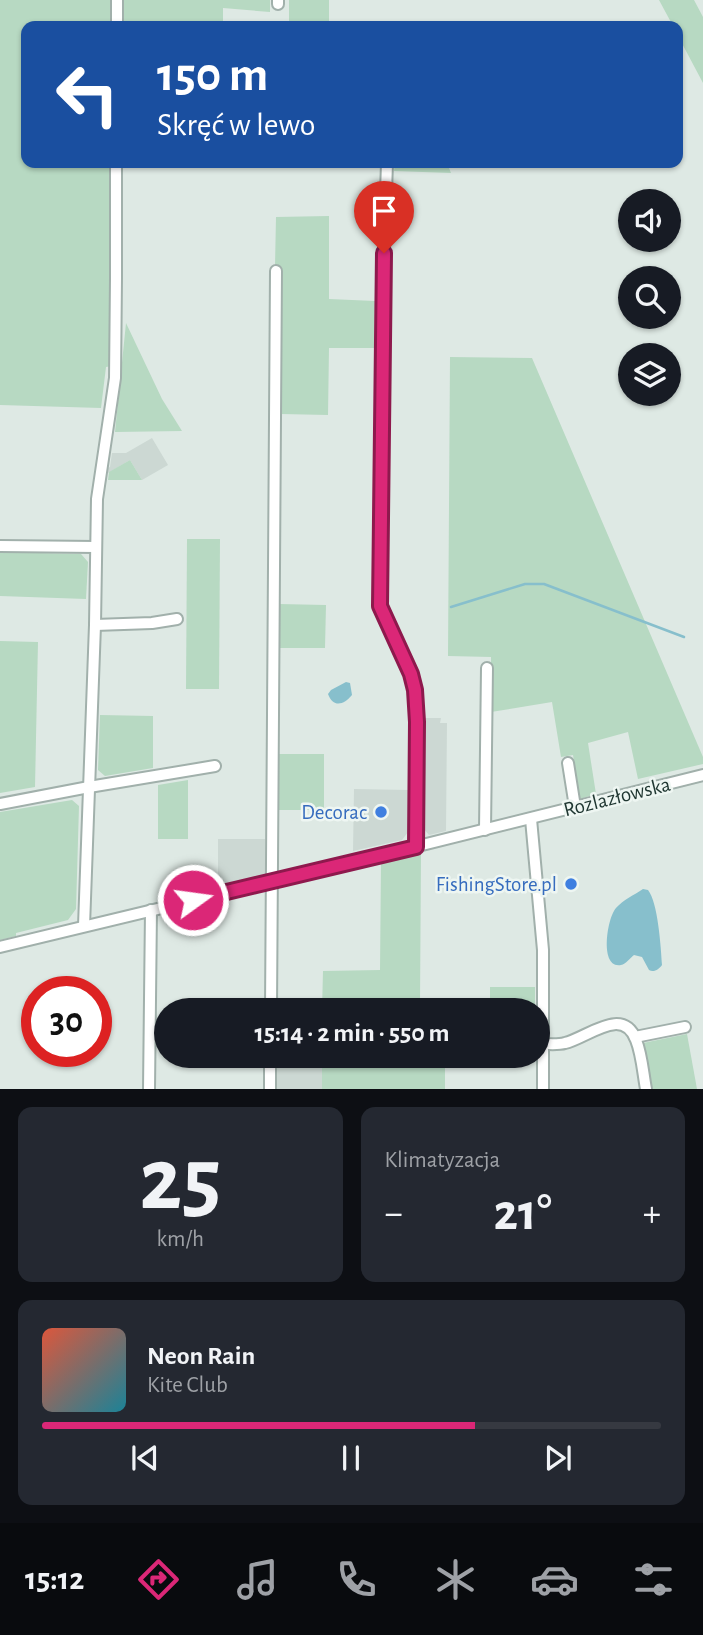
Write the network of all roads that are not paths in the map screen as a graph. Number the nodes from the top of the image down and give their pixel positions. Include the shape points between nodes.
1 (117, 0) edge
2 (117, 21) edge
3 (116, 168) edge
4 (387, 168) edge
5 (276, 271) dead end
6 (0, 546) edge
7 (96, 547) junction
8 (177, 619) dead end
9 (95, 625) junction
10 (487, 668) dead end
11 (568, 763) dead end
12 (215, 766) dead end
13 (703, 775) edge
14 (89, 787) junction
15 (0, 804) edge
16 (575, 807) junction
17 (531, 818) junction
18 (485, 830) junction
19 (416, 847) junction
20 (272, 881) junction
21 (151, 910) junction
22 (83, 926) junction
23 (0, 947) edge
24 (271, 998) edge
25 (543, 998) edge
26 (685, 1027) dead end
27 (635, 1037) junction
28 (550, 1044) edge
29 (270, 1068) edge
30 (543, 1068) edge
31 (149, 1089) edge
32 (270, 1089) edge
33 (543, 1089) edge
34 (646, 1089) edge

1 - 2 street
3 - 7 street via 115,378 98,488
4 - 19 street via 380,606 415,690
5 - 20 street
6 - 7 street
7 - 9 street
8 - 9 street
9 - 14 street
10 - 18 street
11 - 16 street
12 - 14 street
13 - 16 street, Rozlazłowska
14 - 15 street
14 - 22 street
16 - 17 street, Rozlazłowska
17 - 18 street, Rozlazłowska
17 - 25 street
18 - 19 street, Rozlazłowska
19 - 20 street, Rozlazłowska
20 - 21 street, Rozlazłowska
20 - 24 street
21 - 22 street, Rozlazłowska
21 - 31 street
22 - 23 street, Rozlazłowska
26 - 27 street
27 - 28 street via 617,1023 566,1043
27 - 34 street
29 - 32 street
30 - 33 street

